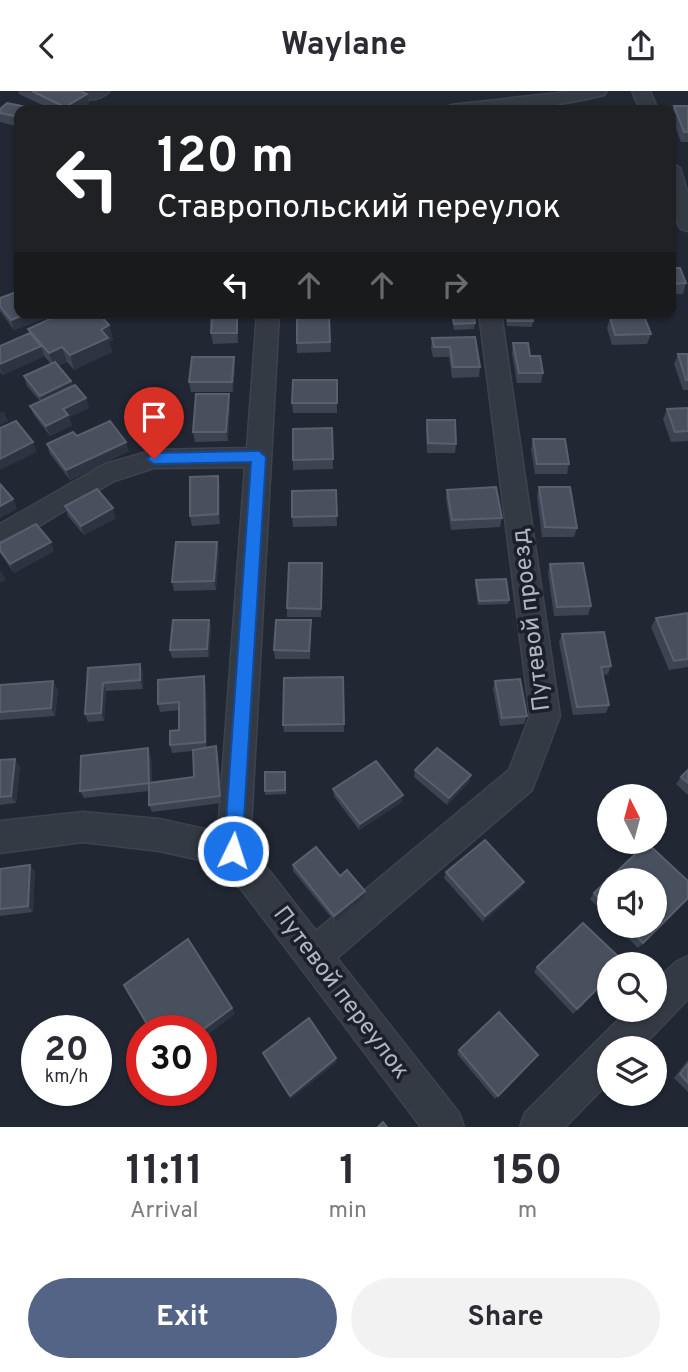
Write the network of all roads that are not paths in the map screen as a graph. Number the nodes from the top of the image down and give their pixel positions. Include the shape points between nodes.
1 (77, 91) edge
2 (101, 91) edge
3 (598, 91) edge
4 (503, 105) edge
5 (676, 187) edge
6 (688, 225) edge
7 (268, 319) edge
8 (491, 319) edge
9 (259, 457) junction
10 (0, 537) edge
11 (0, 837) edge
12 (233, 851) junction
13 (314, 955) junction
14 (688, 974) edge
15 (667, 996) edge
16 (641, 1022) edge
17 (628, 1036) edge
18 (597, 1067) edge
19 (445, 1127) edge
20 (539, 1127) edge

1 - 2 street via 87,95
3 - 4 street
5 - 6 street
7 - 9 street
8 - 13 street, Путевой проезд via 545,716 521,780
9 - 10 street via 154,459 105,474
9 - 12 street
11 - 12 street via 83,827 159,835
12 - 13 street, Путевой переулок
13 - 19 street, Путевой переулок
14 - 15 street
16 - 17 street
18 - 20 street

